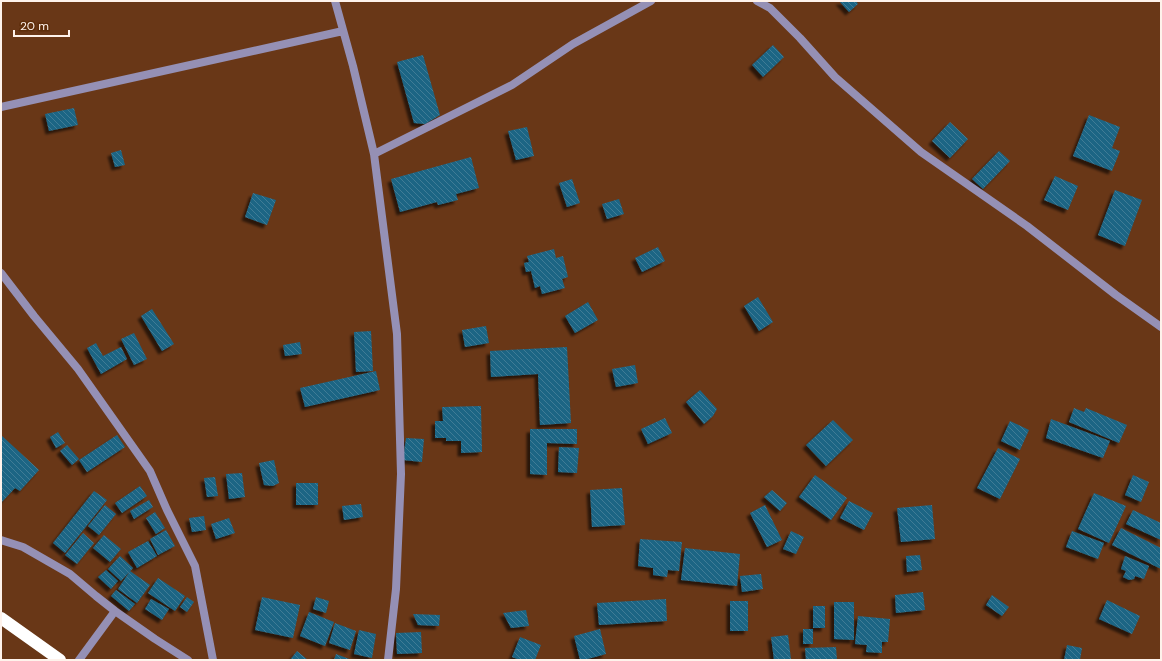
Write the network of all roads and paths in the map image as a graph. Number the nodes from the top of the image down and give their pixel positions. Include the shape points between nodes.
1 (335, 1) edge
2 (651, 1) edge
3 (757, 1) edge
4 (343, 31) junction
5 (1, 107) edge
6 (374, 154) junction
7 (1, 273) edge
8 (1161, 327) edge
9 (1, 540) edge
10 (115, 611) junction
11 (1, 618) edge
12 (60, 660) edge
13 (79, 660) edge
14 (188, 660) edge
15 (213, 660) edge
16 (388, 660) edge

1 - 4 street
2 - 6 street via 573,44 512,85
3 - 8 street via 770,8 835,77 921,152 1027,226
4 - 5 street
4 - 6 street
6 - 16 street via 397,334 401,474 396,589
7 - 15 street via 78,369 150,471 195,566
9 - 10 street via 23,547 70,574
10 - 13 street
10 - 14 street
11 - 12 highway

